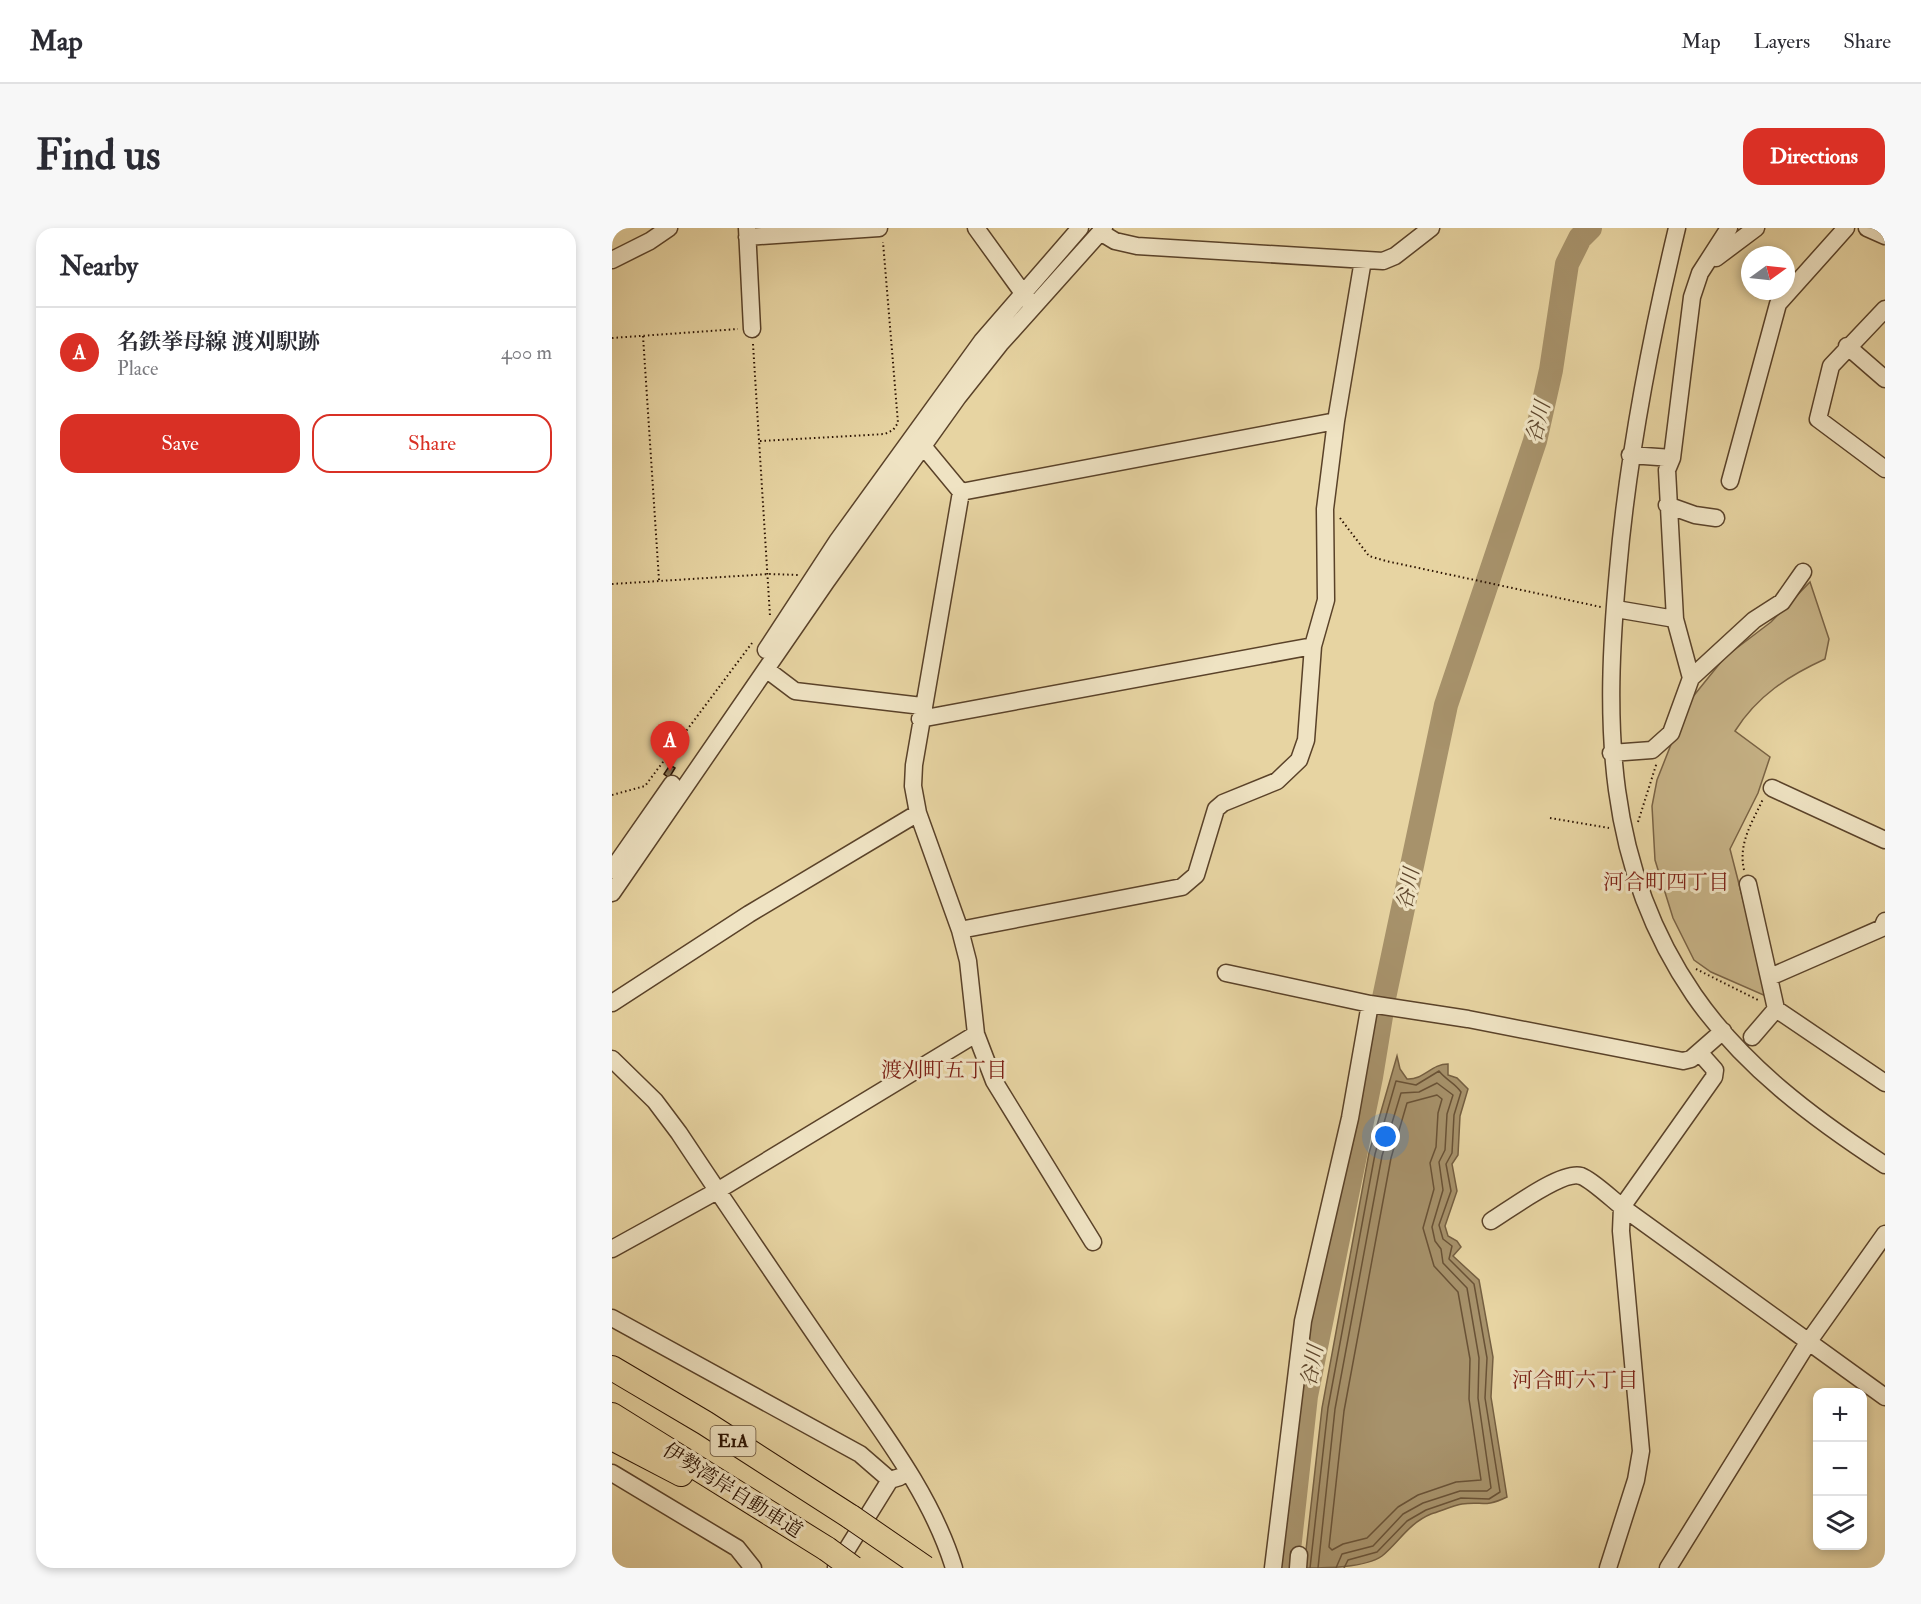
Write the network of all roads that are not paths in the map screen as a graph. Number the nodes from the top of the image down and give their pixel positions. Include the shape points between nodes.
1 (669, 228) edge
2 (976, 228) edge
3 (1080, 228) edge
4 (1431, 228) edge
5 (1677, 228) edge
6 (1729, 228) edge
7 (1756, 228) edge
8 (1846, 228) edge
9 (1867, 228) edge
10 (1102, 230) edge
11 (747, 232) edge
12 (881, 234) edge
13 (1885, 236) edge
14 (612, 260) edge
15 (1363, 260) junction
16 (1700, 273) junction
17 (1028, 300) junction
18 (1885, 309) edge
19 (752, 328) road end
20 (1847, 346) junction
21 (1885, 379) edge
22 (1336, 421) junction
23 (923, 446) junction
24 (1630, 455) junction
25 (1672, 458) junction
26 (1885, 469) edge
27 (1730, 481) dead end
28 (961, 492) junction
29 (1667, 505) junction
30 (1716, 518) dead end
31 (1803, 572) dead end
32 (1618, 610) junction
33 (1675, 619) junction
34 (1314, 646) junction
35 (766, 669) junction
36 (1690, 678) junction
37 (921, 713) junction
38 (1611, 753) junction
39 (1772, 788) road end
40 (918, 813) junction
41 (1885, 840) edge
42 (612, 870) edge
43 (1748, 884) road end
44 (612, 893) edge
45 (1885, 921) edge
46 (960, 930) junction
47 (1226, 973) dead end
48 (1770, 977) junction
49 (612, 1003) edge
50 (1378, 1005) junction
51 (1776, 1010) junction
52 (1723, 1031) junction
53 (976, 1034) junction
54 (1752, 1037) dead end
55 (1699, 1052) junction
56 (612, 1059) edge
57 (1885, 1083) edge
58 (1885, 1165) edge
59 (717, 1191) junction
60 (1623, 1207) junction
61 (1491, 1221) dead end
62 (1885, 1234) edge
63 (1093, 1242) dead end
64 (612, 1249) edge
65 (612, 1318) edge
66 (1809, 1341) junction
67 (612, 1368) edge
68 (1885, 1397) edge
69 (612, 1415) edge
70 (612, 1438) edge
71 (612, 1473) edge
72 (909, 1473) junction
73 (891, 1480) junction
74 (831, 1559) edge
75 (753, 1568) edge
76 (853, 1568) edge
77 (925, 1568) edge
78 (954, 1568) edge
79 (1273, 1568) edge
80 (1608, 1568) edge
81 (1668, 1568) edge

1 - 14 street
2 - 17 street
3 - 17 street
4 - 15 street via 1395,256 1383,261
5 - 24 street
6 - 16 street
7 - 16 street via 1725,249
8 - 27 street via 1778,304
9 - 13 street
10 - 15 street via 1115,241 1137,246
10 - 17 street
11 - 12 street
11 - 19 street
15 - 22 street
16 - 25 street via 1692,297
17 - 23 street
17 - 42 street via 982,341 908,440
18 - 20 street
20 - 21 street
20 - 26 street via 1831,366 1818,419
22 - 28 street
22 - 34 street via 1325,509 1326,600
23 - 28 street
23 - 35 street
24 - 25 street
24 - 32 street
25 - 29 street via 1667,470
28 - 37 street
29 - 30 street
29 - 33 street
31 - 36 street via 1782,602 1754,620
32 - 33 street
32 - 38 street via 1610,709
33 - 36 street
34 - 37 street
34 - 46 street via 1306,740 1299,760 1277,781 1216,809 1196,874 1182,887
35 - 37 street via 795,691
35 - 44 street
36 - 38 street via 1671,733 1652,750
37 - 40 street via 913,786
38 - 52 street via 1630,828 1636,879 1666,949 1695,996
39 - 41 street
40 - 46 street
40 - 49 street via 749,914
43 - 48 street
45 - 48 street via 1882,928
46 - 53 street via 969,962
47 - 50 street
48 - 51 street
50 - 55 street via 1683,1061
50 - 79 street via 1303,1321
51 - 54 street
51 - 57 street
52 - 55 street
52 - 58 street via 1805,1110
53 - 59 street
53 - 63 street via 994,1081
55 - 60 street via 1715,1070 1714,1077
56 - 59 street via 655,1101
59 - 64 street
59 - 72 street
60 - 61 street via 1581,1176 1571,1177 1555,1182
60 - 66 street
60 - 80 street via 1621,1231 1641,1451 1636,1480
62 - 66 street
65 - 73 street via 860,1454
66 - 68 street
66 - 81 street
67 - 77 highway, 伊勢湾岸自動車道 / E1A, bridge via 705,1423
69 - 74 highway, 伊勢湾岸自動車道 / E1A
70 - 74 highway
71 - 75 street via 737,1548
72 - 73 street
72 - 78 street
73 - 74 street
74 - 76 highway, 伊勢湾岸自動車道 / E1A, bridge

